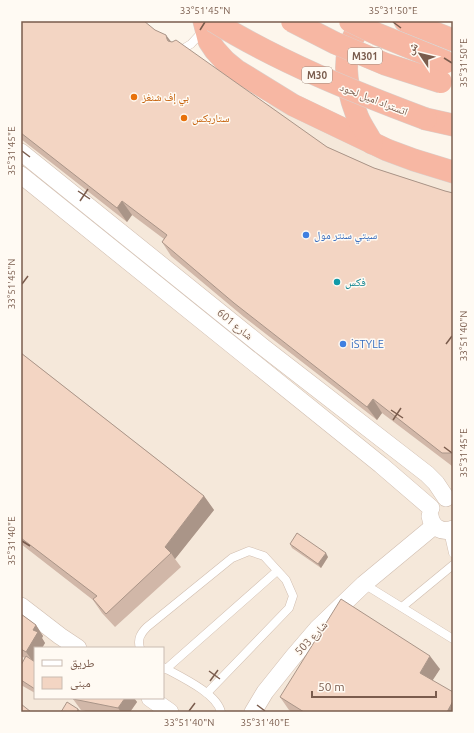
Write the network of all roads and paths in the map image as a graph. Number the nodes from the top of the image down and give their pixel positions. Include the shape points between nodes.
1 (292, 21) edge
2 (350, 21) edge
3 (363, 21) edge
4 (405, 21) edge
5 (207, 24) edge
6 (453, 40) edge
7 (181, 50) edge
8 (449, 77) edge
9 (453, 125) edge
10 (372, 143) junction
11 (21, 152) edge
12 (453, 172) edge
13 (21, 175) edge
14 (451, 499) edge
15 (431, 508) junction
16 (445, 529) edge
17 (453, 553) edge
18 (453, 565) edge
19 (278, 571) junction
20 (364, 584) junction
21 (21, 606) edge
22 (402, 607) junction
23 (453, 639) edge
24 (76, 647) edge
25 (140, 647) edge
26 (164, 668) edge
27 (207, 693) junction
28 (151, 699) edge
29 (170, 712) edge
30 (221, 712) edge
31 (253, 712) edge

1 - 8 highway, M301, bridge via 385,64
2 - 8 highway, bridge
3 - 10 highway via 353,37 347,54 346,72 358,118
4 - 6 highway
5 - 7 lane via 191,44
5 - 9 highway, اتستراد اميل لحود / M30, bridge via 338,85 426,119
5 - 10 highway via 209,41 225,62 236,70 293,105
10 - 12 highway
11 - 14 street, شارع 601 via 266,343 427,474
13 - 15 street, شارع 601 via 382,465
14 - 15 street via 440,499
15 - 16 street via 430,521
16 - 17 lane
16 - 20 street, شارع 503
18 - 22 lane
19 - 25 lane via 264,556 249,550 232,558 147,627 139,638
19 - 26 lane
19 - 27 lane via 286,580 293,596 289,608
20 - 22 lane
20 - 31 street, شارع 503 via 292,657
21 - 24 street
22 - 23 lane
26 - 27 lane
27 - 30 lane via 220,707
28 - 29 street

